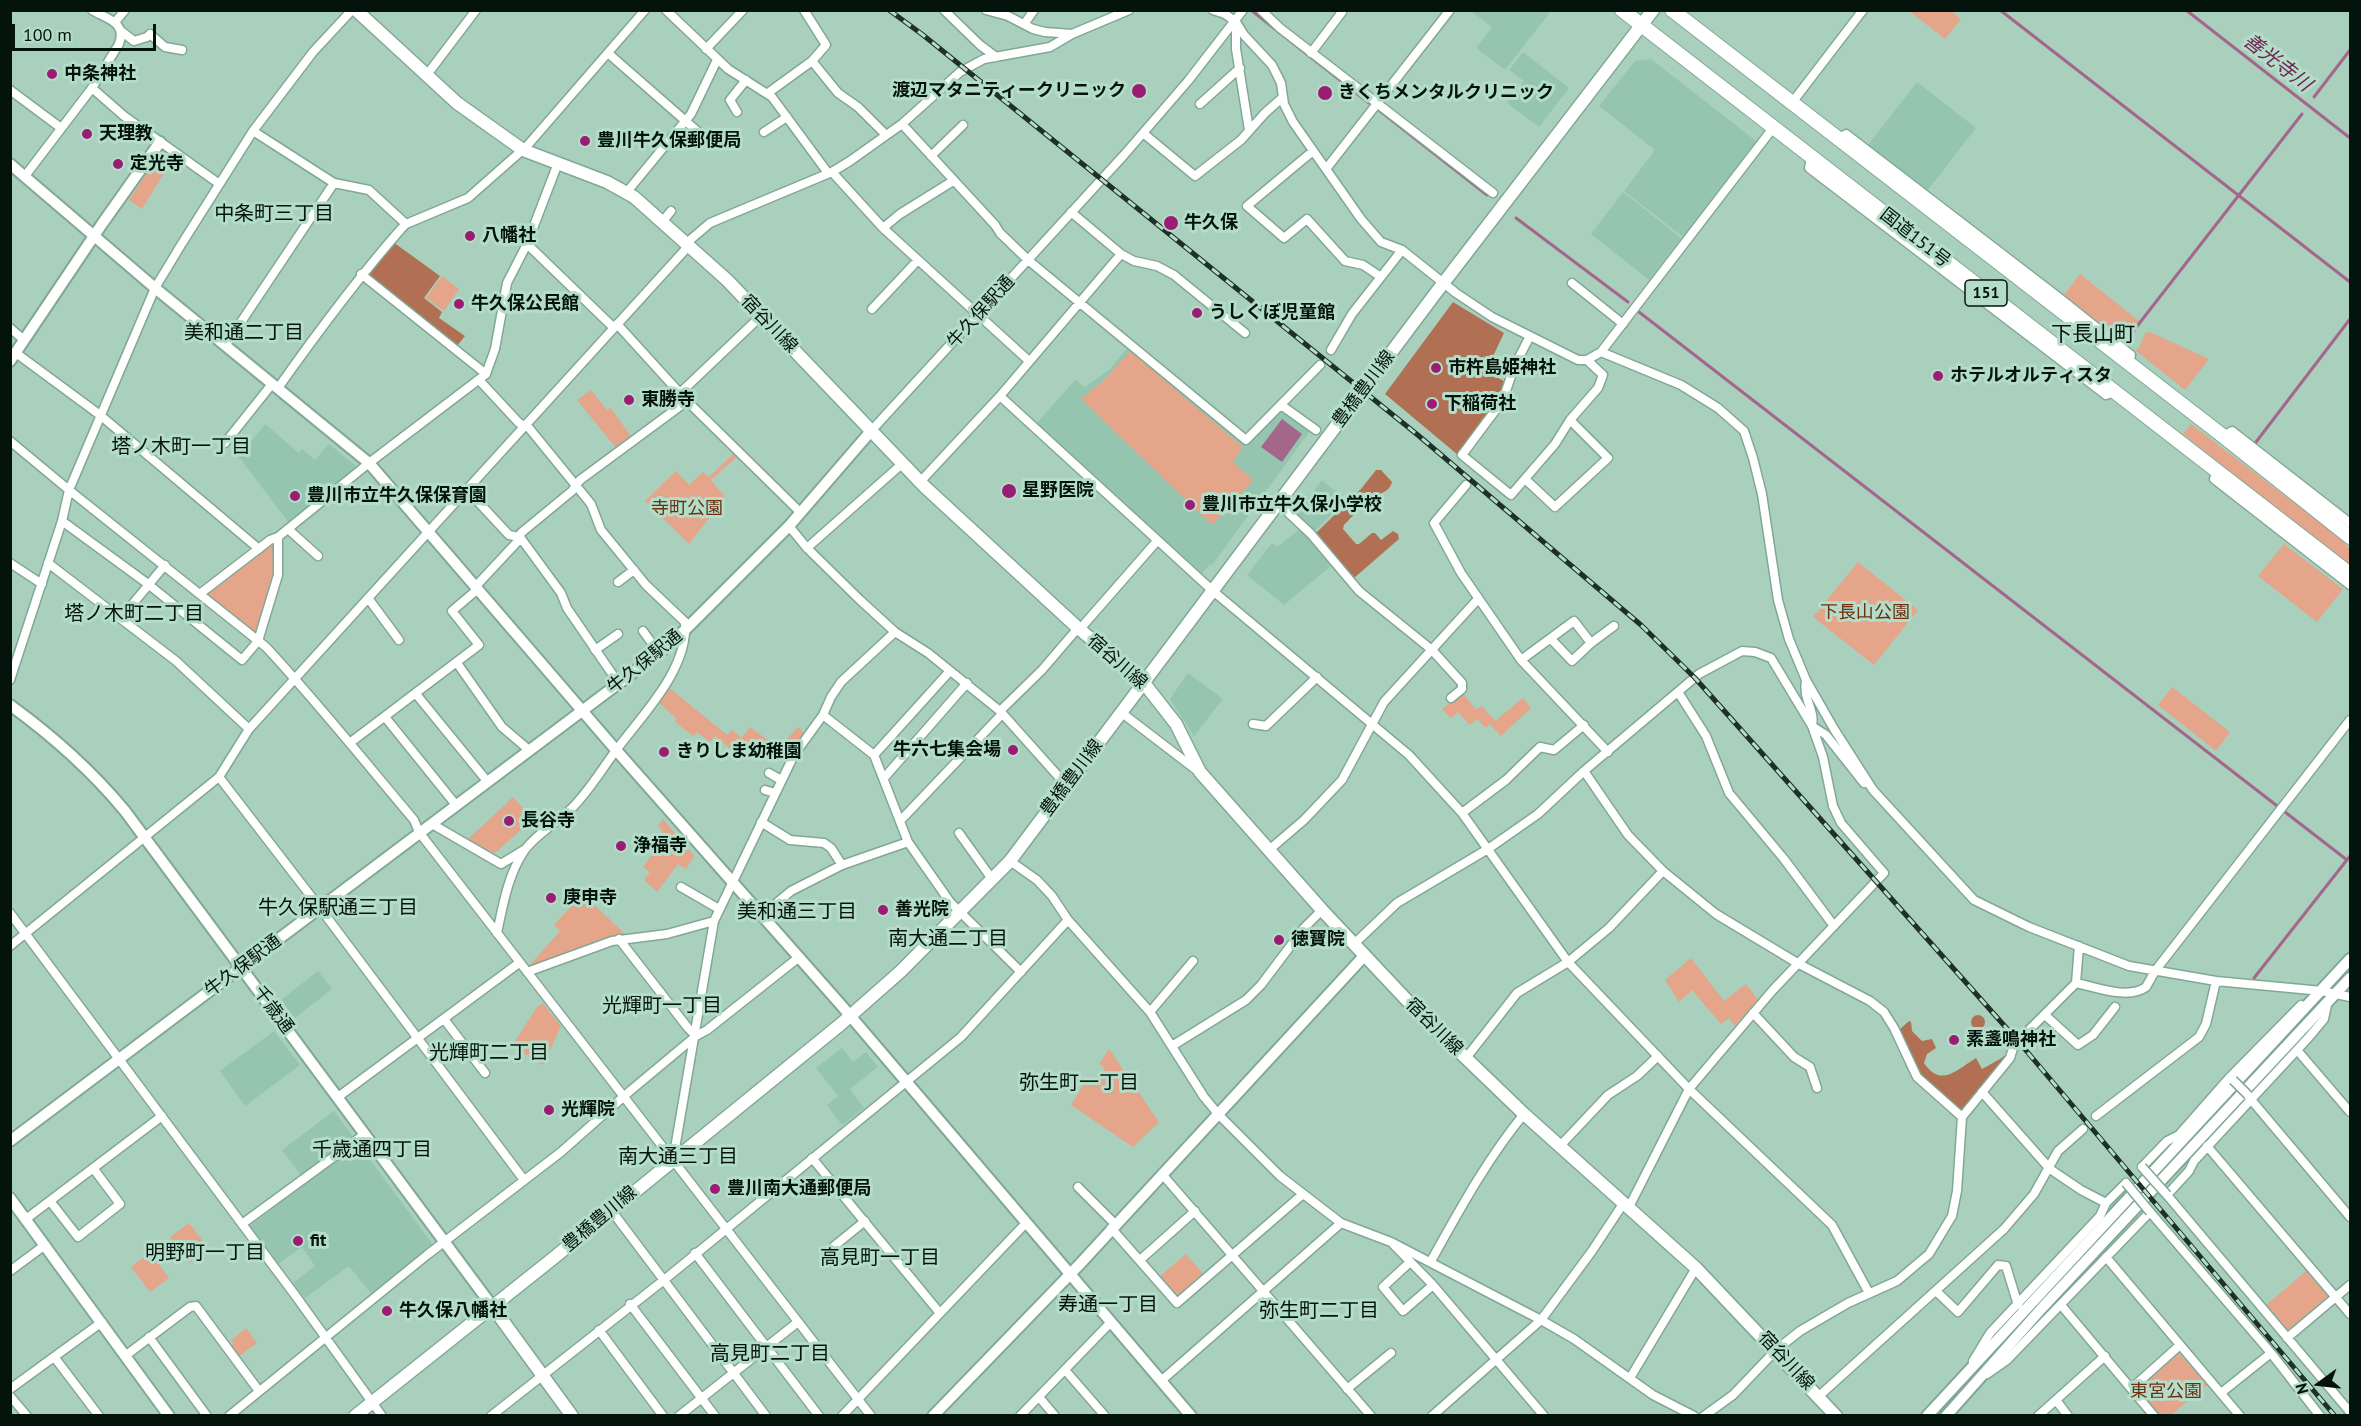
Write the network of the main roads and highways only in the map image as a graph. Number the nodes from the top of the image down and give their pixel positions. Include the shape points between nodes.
1 (1622, 10) edge
2 (1653, 10) edge
3 (1672, 10) edge
4 (359, 12) edge
5 (1641, 26) junction
6 (2350, 537) edge
7 (2350, 574) edge
8 (1144, 682) junction
9 (492, 1306) junction
10 (355, 1416) edge
11 (572, 1416) edge
12 (1836, 1416) edge

1 - 5 highway, 国道151号 / 151
2 - 5 main road, 豊橋豊川線
3 - 6 highway, 国道151号 / 151
4 - 8 main road, 宿谷川線 via 457,103 523,150 607,182 667,216 687,243 920,482 1079,628
5 - 7 highway, 国道151号 / 151
5 - 8 main road, 豊橋豊川線
8 - 9 main road, 豊橋豊川線 via 1010,861 900,971 850,1016
8 - 12 main road, 宿谷川線 via 1176,724 1200,772 1365,956 1559,1147 1696,1268
9 - 10 main road, 豊橋豊川線
9 - 11 main road

